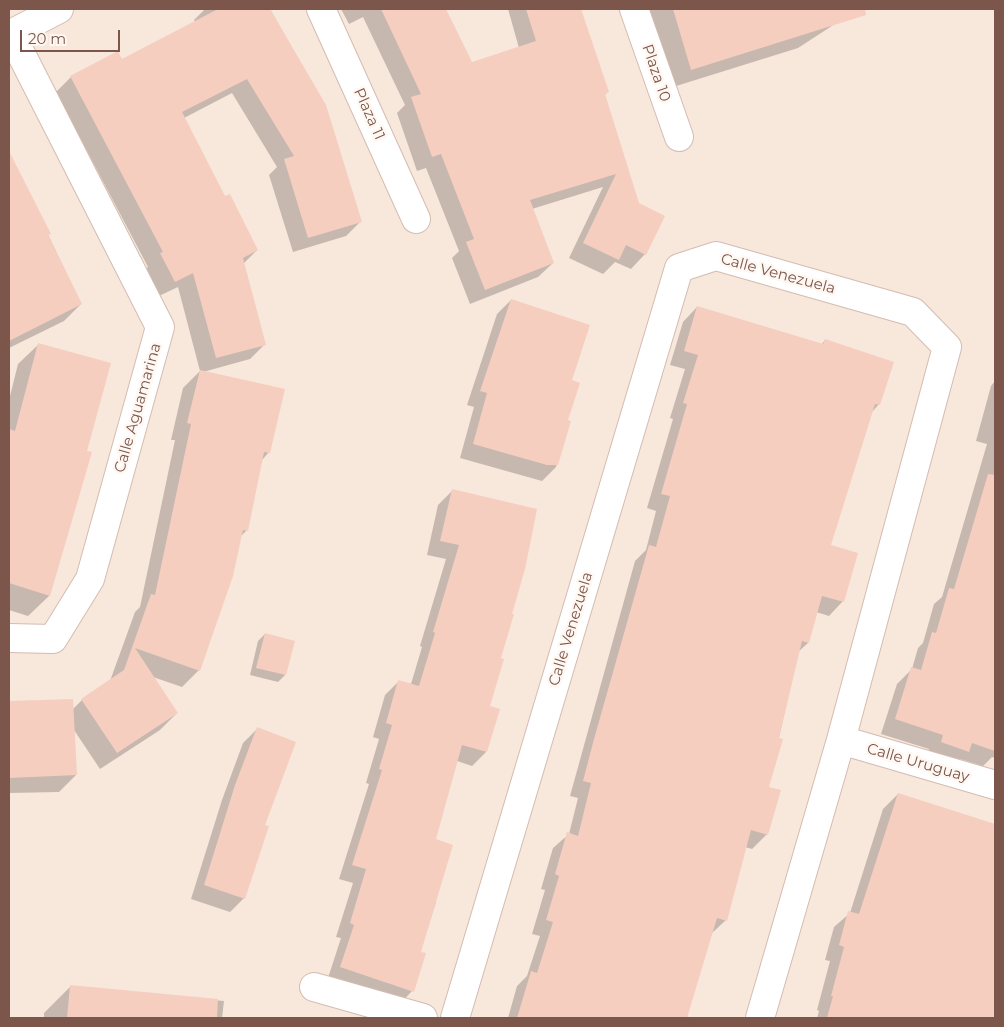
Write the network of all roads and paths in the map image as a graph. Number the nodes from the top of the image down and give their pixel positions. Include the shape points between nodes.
1 (59, 9) edge
2 (321, 9) edge
3 (634, 9) edge
4 (10, 35) edge
5 (678, 137) dead end
6 (416, 219) dead end
7 (9, 638) edge
8 (841, 740) junction
9 (995, 785) edge
10 (314, 987) dead end
11 (423, 1018) edge
12 (455, 1018) edge
13 (760, 1018) edge

1 - 4 street
2 - 6 street, Plaza 11
3 - 5 street, Plaza 10
4 - 7 street, Calle Aguamarina via 160,327 90,579 53,639
8 - 9 street, Calle Uruguay
8 - 12 street, Calle Venezuela via 947,347 913,312 716,256 679,268
8 - 13 street, Calle Venezuela
10 - 11 street

